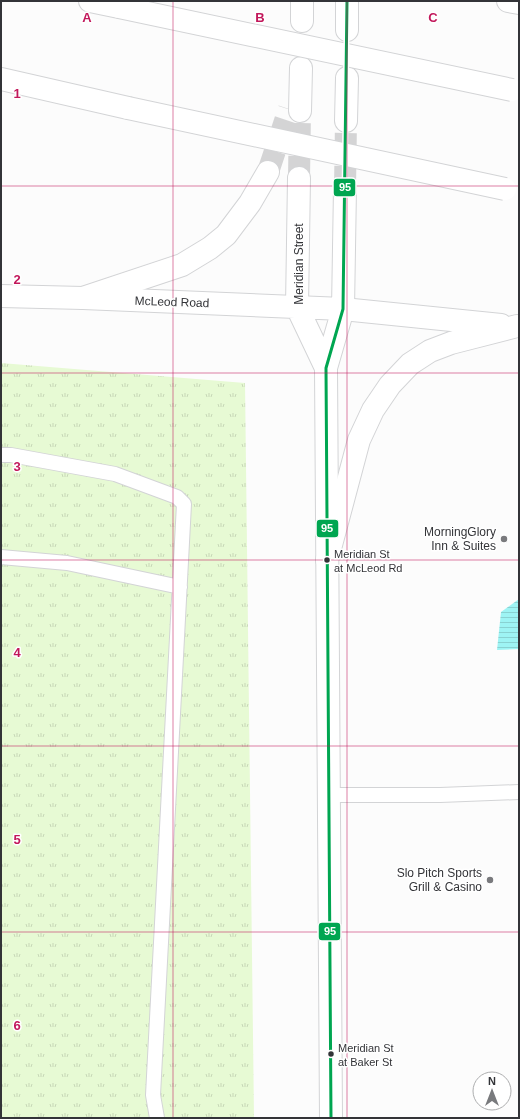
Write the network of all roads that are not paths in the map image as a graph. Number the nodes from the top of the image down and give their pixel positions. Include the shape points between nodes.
1 (90, 1) edge
2 (347, 1) edge
3 (508, 1) edge
4 (519, 3) edge
5 (347, 30) dead end
6 (301, 68) dead end
7 (346, 78) dead end
8 (1, 79) edge
9 (515, 90) edge
10 (1, 94) edge
11 (128, 108) junction
12 (294, 110) tunnel mouth
13 (346, 120) tunnel mouth
14 (268, 172) tunnel mouth
15 (299, 178) tunnel mouth
16 (345, 188) tunnel mouth
17 (512, 190) edge
18 (1, 296) edge
19 (83, 298) junction
20 (297, 306) junction
21 (343, 309) junction
22 (518, 326) edge
23 (326, 368) junction
24 (1, 455) edge
25 (1, 557) edge
26 (327, 560) junction
27 (180, 587) junction
28 (519, 792) edge
29 (328, 795) junction
30 (157, 1118) edge
31 (331, 1118) edge

1 - 9 main road, bridge
2 - 5 main road
3 - 4 main road
6 - 12 main road
7 - 13 main road
8 - 11 main road
10 - 11 main road
11 - 17 main road, bridge
14 - 19 main road via 250,204 226,235 210,248 182,265
15 - 20 main road, Meridian Street
16 - 21 main road, Meridian Street
18 - 19 main road, McLeod Road
19 - 20 main road, McLeod Road
20 - 21 main road, McLeod Road
20 - 23 main road, Meridian Street
21 - 22 main road, McLeod Road
21 - 23 main road, Meridian Street
22 - 26 main road via 430,351 410,364 390,385 373,410 359,440
23 - 26 main road, Meridian Street
24 - 27 lane via 115,474 177,497 184,504
25 - 27 lane via 67,563
26 - 29 main road, Meridian Street
27 - 30 lane via 153,1095
28 - 29 lane
29 - 31 main road, Meridian Street

